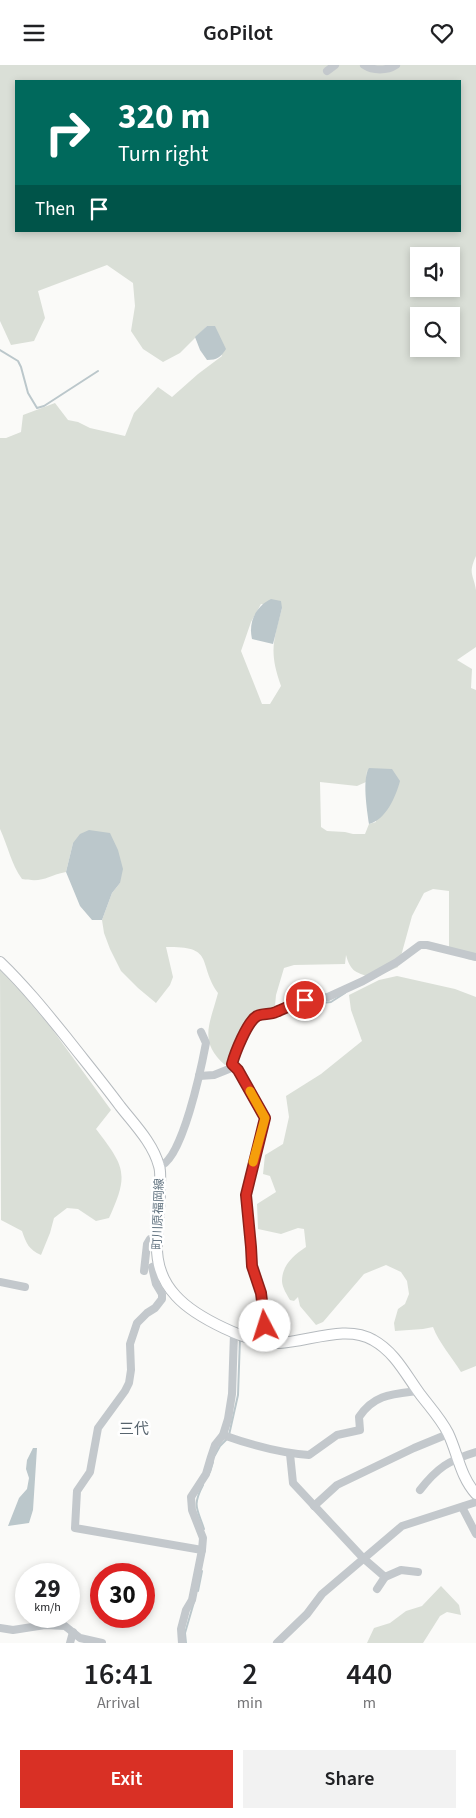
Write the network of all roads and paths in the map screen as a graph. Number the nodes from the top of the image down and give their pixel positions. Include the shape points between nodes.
1 (335, 65) edge
2 (364, 65) edge
3 (396, 65) edge
4 (328, 71) dead end
5 (476, 957) edge
6 (0, 962) edge
7 (201, 1032) dead end
8 (232, 1064) junction
9 (199, 1076) junction
10 (159, 1166) junction
11 (157, 1240) junction
12 (145, 1258) junction
13 (155, 1266) junction
14 (144, 1271) dead end
15 (0, 1282) edge
16 (25, 1287) dead end
17 (172, 1292) junction
18 (162, 1296) junction
19 (234, 1333) junction
20 (261, 1342) junction
21 (418, 1391) junction
22 (448, 1434) junction
23 (223, 1435) junction
24 (476, 1452) edge
25 (290, 1454) junction
26 (457, 1457) junction
27 (420, 1490) dead end
28 (476, 1494) edge
29 (476, 1502) edge
30 (314, 1506) junction
31 (462, 1507) junction
32 (476, 1534) edge
33 (202, 1550) junction
34 (363, 1559) junction
35 (418, 1572) dead end
36 (385, 1577) junction
37 (377, 1589) dead end
38 (0, 1628) edge
39 (73, 1632) junction
40 (70, 1643) edge
41 (102, 1643) edge
42 (182, 1643) edge
43 (276, 1643) edge

1 - 4 street
2 - 3 street via 370,69 390,69
5 - 8 street via 420,945 397,962 328,997 305,1000 272,1014 257,1016 236,1050
6 - 10 main road, 町川原福岡線 via 35,999 111,1094 147,1142
7 - 9 street via 206,1043
8 - 9 street via 219,1074
8 - 20 street via 265,1118 246,1195 252,1266 264,1304 265,1326
9 - 10 street via 187,1121 169,1160 164,1166
10 - 11 main road, 町川原福岡線
11 - 12 street via 150,1239
11 - 13 main road, 町川原福岡線
12 - 13 street
12 - 14 street
13 - 17 main road, 町川原福岡線
13 - 18 street via 156,1284
15 - 16 street
17 - 18 street
17 - 19 main road, 町川原福岡線 via 186,1306
18 - 33 street via 155,1308 137,1323 132,1335 129,1383 98,1428 90,1472 77,1491 75,1528
19 - 20 main road, 町川原福岡線
19 - 23 street via 232,1394
20 - 21 main road, 町川原福岡線 via 279,1343 342,1334 371,1338 395,1358
21 - 22 main road, 町川原福岡線
21 - 25 street via 379,1398 365,1407 359,1417 360,1430 337,1435 309,1455
22 - 26 main road, 町川原福岡線
22 - 30 street via 337,1485
23 - 25 street
23 - 33 street via 215,1445 206,1473 191,1497
24 - 26 street
25 - 30 street via 293,1483
26 - 27 street via 429,1478
26 - 28 main road, 町川原福岡線 via 469,1486
29 - 31 street
30 - 34 street
31 - 32 street
31 - 34 street via 402,1526
33 - 42 street via 192,1600 181,1629
34 - 36 street
34 - 43 street via 322,1593 307,1614
35 - 36 street via 401,1570
36 - 37 street
38 - 39 street via 13,1630 65,1625
39 - 40 street
39 - 41 street via 80,1638

